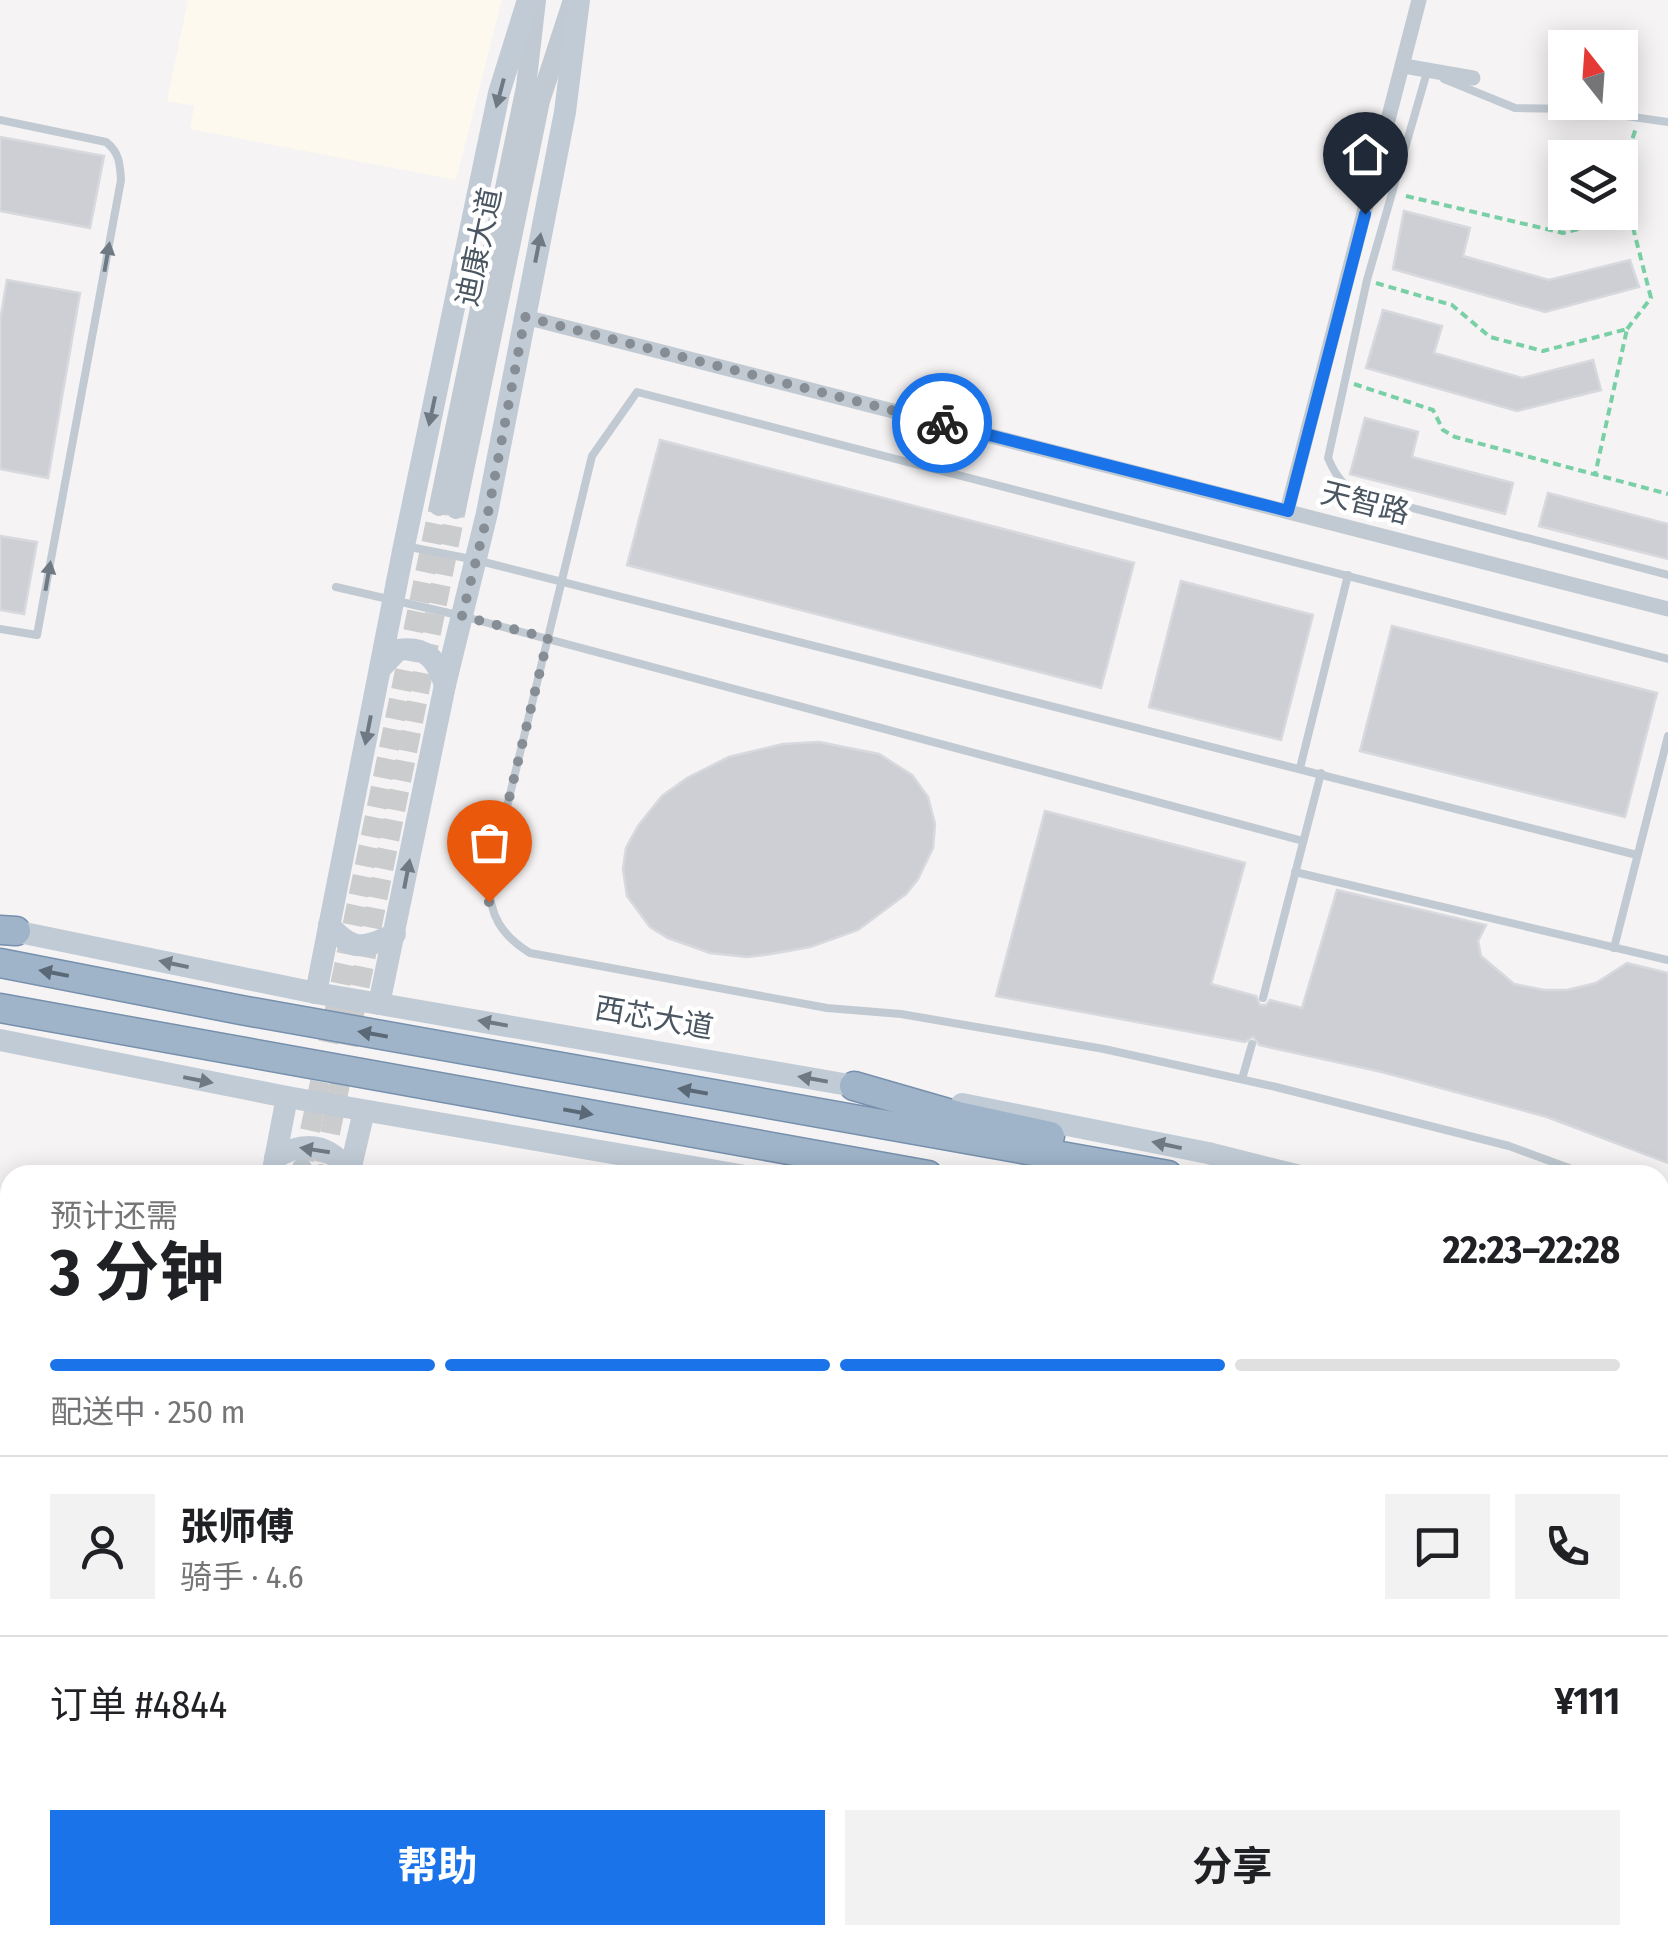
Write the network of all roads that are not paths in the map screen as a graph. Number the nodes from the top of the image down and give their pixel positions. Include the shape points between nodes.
1 (532, 0) edge
2 (576, 0) edge
3 (1419, 0) edge
4 (1404, 66) junction
5 (1424, 71) junction
6 (1473, 78) dead end
7 (0, 120) edge
8 (1668, 122) edge
9 (525, 317) junction
10 (1288, 511) junction
11 (404, 546) junction
12 (476, 560) junction
13 (1348, 575) junction
14 (1668, 575) edge
15 (561, 581) junction
16 (336, 587) dead end
17 (394, 600) junction
18 (1668, 609) edge
19 (462, 616) junction
20 (0, 629) edge
21 (548, 638) junction
22 (1668, 659) edge
23 (380, 670) junction
24 (445, 684) junction
25 (1668, 736) edge
26 (1300, 768) junction
27 (1321, 773) junction
28 (1304, 841) junction
29 (1638, 855) junction
30 (1295, 872) junction
31 (329, 926) junction
32 (5, 930) edge
33 (395, 934) junction
34 (1614, 948) junction
35 (1668, 960) edge
36 (0, 963) edge
37 (316, 993) junction
38 (1263, 998) dead end
39 (380, 1004) junction
40 (0, 1008) edge
41 (0, 1040) edge
42 (1252, 1044) dead end
43 (1242, 1079) junction
44 (854, 1086) junction
45 (287, 1098) junction
46 (364, 1111) junction
47 (736, 1140) junction
48 (273, 1165) edge
49 (274, 1165) edge
50 (342, 1165) edge
51 (352, 1165) edge
52 (681, 1165) edge
53 (831, 1165) edge
54 (873, 1165) edge
55 (1112, 1165) edge
56 (1152, 1165) edge
57 (1256, 1165) edge
58 (1561, 1165) edge

1 - 2 street, 迪康大道 via 526,87 448,507 540,101
1 -> 11 main road via 499,93
9 -> 2 main road via 565,112
3 - 4 street
4 - 5 street
4 - 10 street
5 - 6 street
5 - 8 lane via 1514,108
5 - 14 lane via 1367,280 1328,458 1337,480 1350,490
20 -> 7 lane via 37,635 121,180 120,161 106,142
9 - 10 street, 天智路
9 - 12 main road
10 - 18 street, 天智路
11 - 12 lane
11 - 17 main road
12 - 15 lane
12 - 19 main road
13 - 15 lane via 637,392 592,456
13 - 22 lane
13 - 26 lane
15 - 21 lane
15 - 26 lane
16 - 17 lane
17 - 19 lane
17 - 23 main road
19 - 21 lane
19 - 24 main road
21 - 28 lane
21 - 43 lane via 489,881 495,920 512,942 530,953 827,1008 1104,1049
23 - 24 main road via 398,650 420,649 432,656
23 -> 31 main road
33 -> 24 main road
25 - 29 lane
26 - 27 lane
27 - 28 lane
27 - 29 lane
28 - 30 lane
29 - 34 lane
30 - 34 lane
30 - 38 lane
31 - 33 main road via 358,947
31 - 37 main road
37 -> 32 main road, 西芯大道
33 - 39 main road
34 - 35 lane
55 -> 36 highway
37 - 39 main road, 西芯大道
44 -> 39 main road, 西芯大道
40 -> 47 highway
41 -> 45 main road
42 - 43 lane
43 - 58 lane
44 - 56 highway
57 -> 44 main road, 西芯大道
45 - 46 main road
45 - 48 main road
46 - 51 main road
46 - 52 main road
47 - 53 highway
47 - 54 highway
50 -> 49 main road via 329,1151 293,1147

